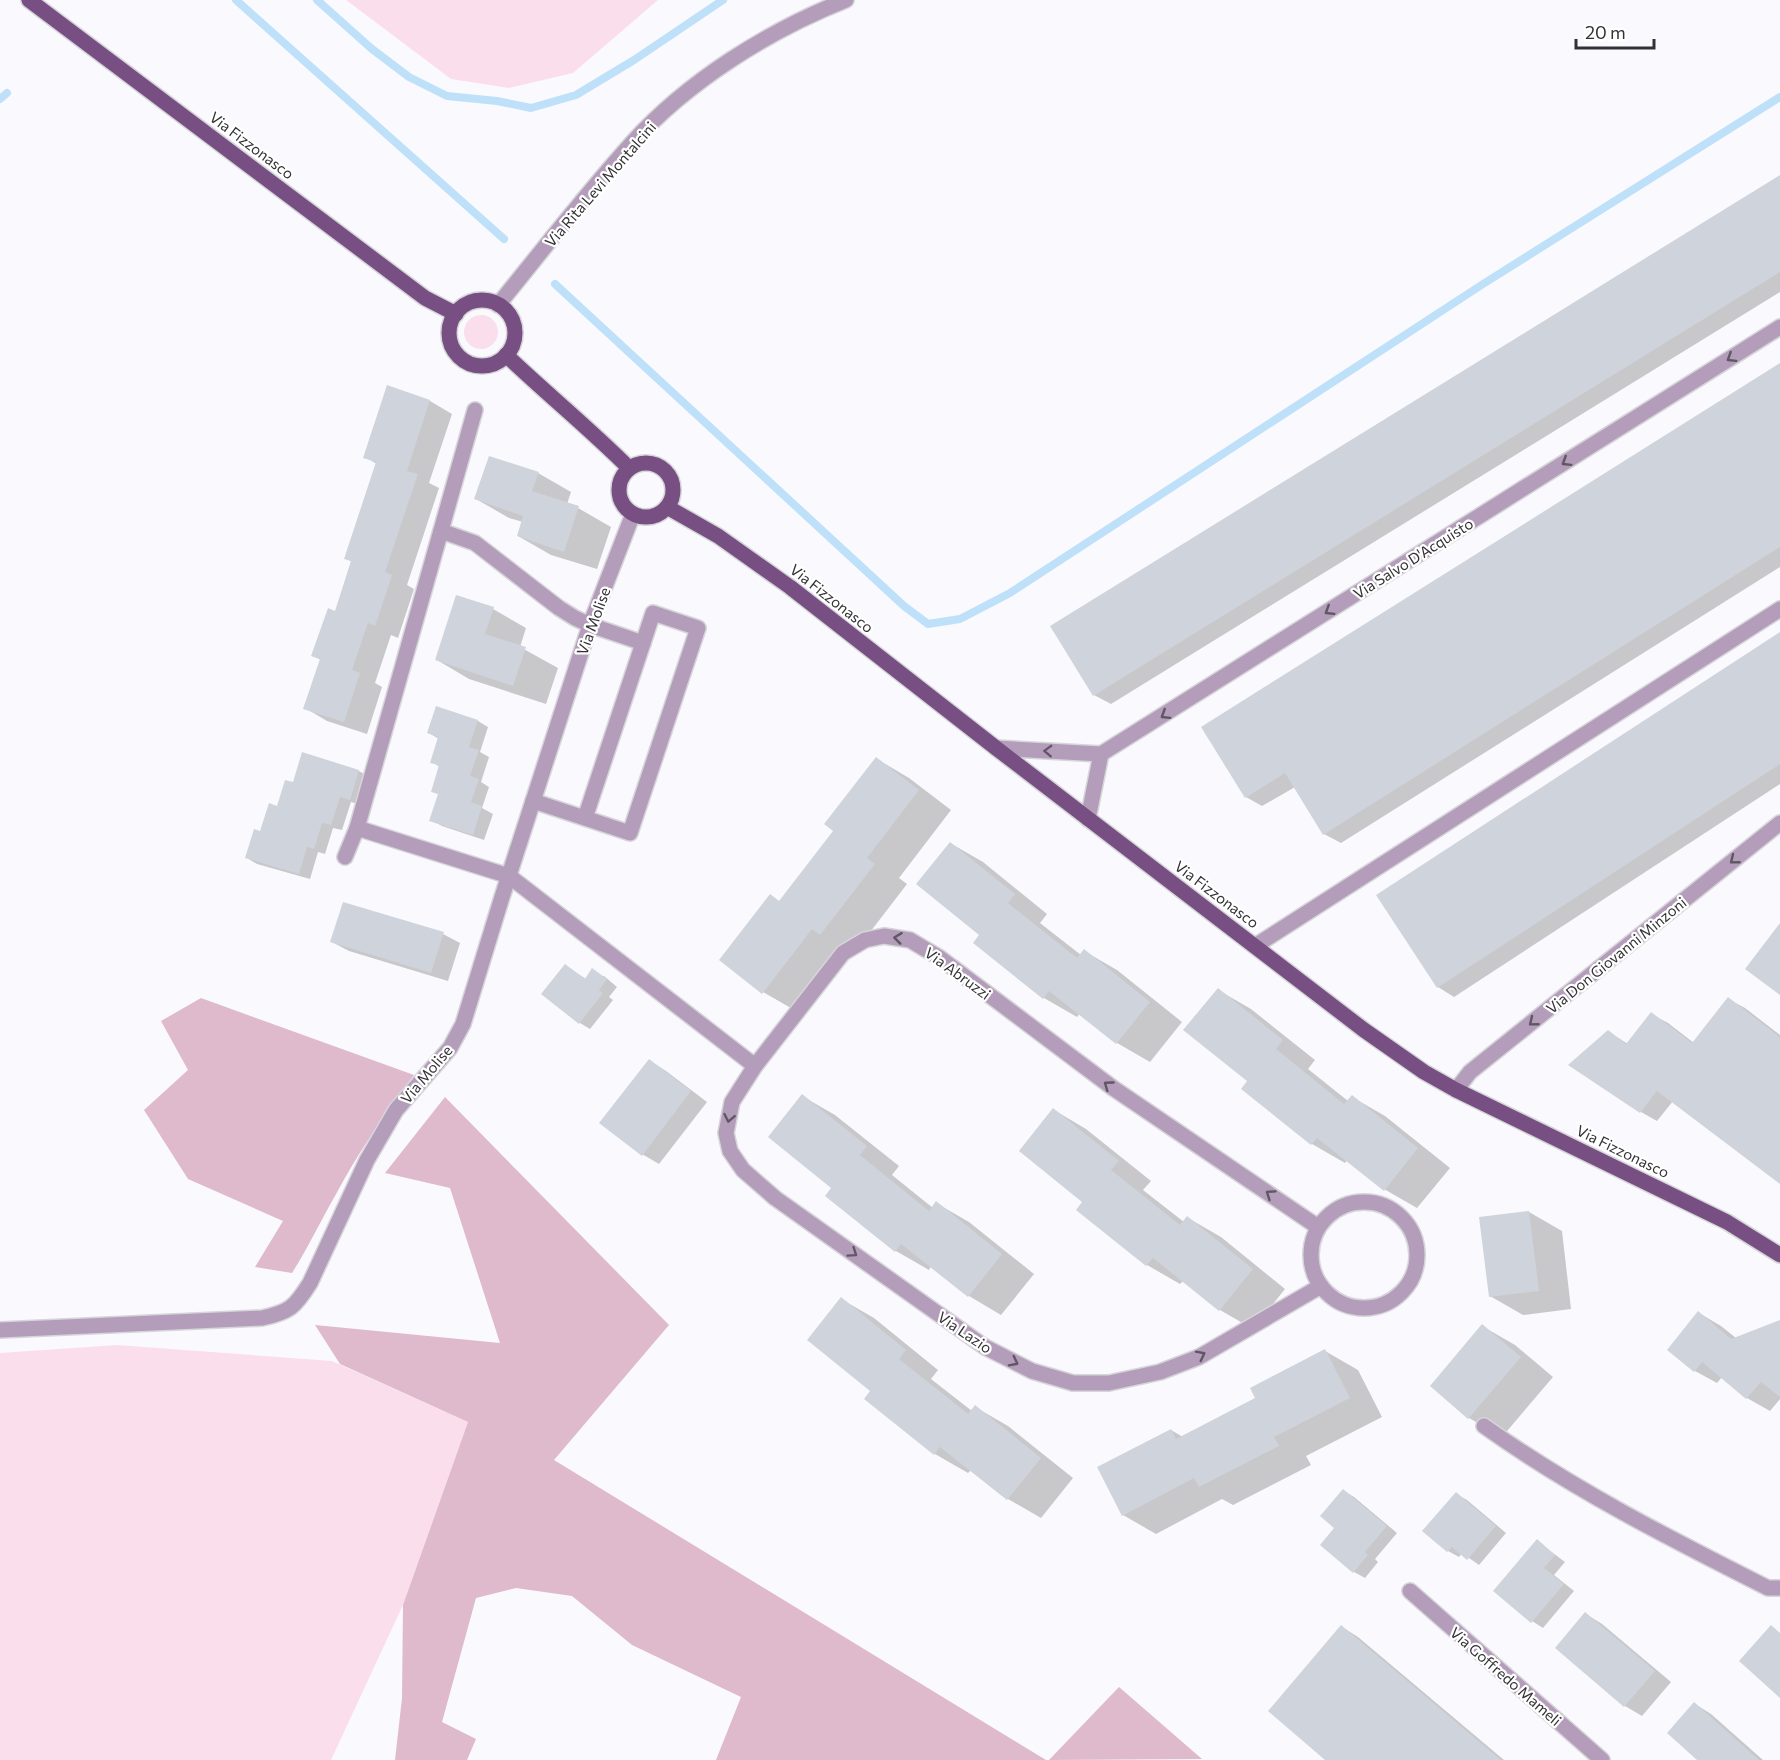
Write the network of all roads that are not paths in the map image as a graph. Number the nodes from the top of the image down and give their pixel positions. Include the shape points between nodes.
1 (29, 0) edge
2 (846, 0) edge
3 (498, 305) junction
4 (456, 314) junction
5 (1780, 327) edge
6 (506, 356) junction
7 (475, 410) dead end
8 (629, 468) junction
9 (667, 507) junction
10 (633, 514) junction
11 (441, 531) junction
12 (1780, 609) edge
13 (590, 625) junction
14 (643, 643) junction
15 (996, 748) junction
16 (1101, 754) junction
17 (533, 801) junction
18 (585, 818) junction
19 (1088, 819) junction
20 (1780, 823) edge
21 (357, 828) junction
22 (345, 857) dead end
23 (509, 876) junction
24 (1255, 946) junction
25 (755, 1066) junction
26 (1456, 1090) junction
27 (1318, 1227) junction
28 (1780, 1255) edge
29 (1321, 1286) junction
30 (0, 1330) edge
31 (1484, 1426) dead end
32 (1780, 1588) edge
33 (1410, 1591) dead end
34 (1602, 1760) edge

1 - 4 main road, Via Fizzonasco via 425,298
2 - 3 street, Via Rita Levi Montalcini via 774,33 673,104 633,142
3 - 4 main road via 480,301 462,307
3 - 6 main road via 506,311 514,328 515,338
4 - 6 main road via 449,335 457,355 476,366 487,366
5 -> 16 street, Via Salvo D'Acquisto
6 - 8 main road
7 - 11 street
8 - 9 main road via 645,462 662,467 674,490
8 - 10 main road via 619,483 619,492 621,501
9 - 10 main road via 651,517
9 - 15 main road, Via Fizzonasco via 718,536 790,587
10 - 13 street, Via Molise
11 - 13 street via 475,543 559,608
11 - 21 street
12 - 24 street
13 - 14 street
13 - 17 street, Via Molise
14 - 18 street
14 - 18 street via 653,614 698,628 630,833
16 -> 15 street
15 - 19 main road, Via Fizzonasco
16 - 19 street
17 - 18 street
17 - 23 street, Via Molise
19 - 24 main road, Via Fizzonasco
20 -> 26 street, Via Don Giovanni Minzoni via 1470,1072
21 - 22 street
21 - 23 street
23 - 25 street
23 - 30 street, Via Molise via 463,1024 450,1048 396,1110 384,1130 298,1301 284,1313 262,1318
24 - 26 main road, Via Fizzonasco via 1364,1030
27 -> 25 street, Via Abruzzi via 1113,1088 940,958 910,940 884,936 865,940 843,952
25 -> 29 street, Via Lazio via 732,1102 726,1133 730,1151 743,1170 775,1198 985,1347 1032,1371 1073,1383 1109,1383 1160,1372 1199,1357
26 - 28 main road, Via Fizzonasco via 1727,1222
27 - 29 street via 1311,1257
27 - 29 street via 1332,1211 1352,1202 1372,1201 1392,1209 1408,1223 1416,1242 1417,1263 1410,1282 1396,1298 1377,1307 1356,1308 1336,1300
31 - 32 street via 1519,1451 1673,1540 1768,1588
33 - 34 street, Via Goffredo Mameli

